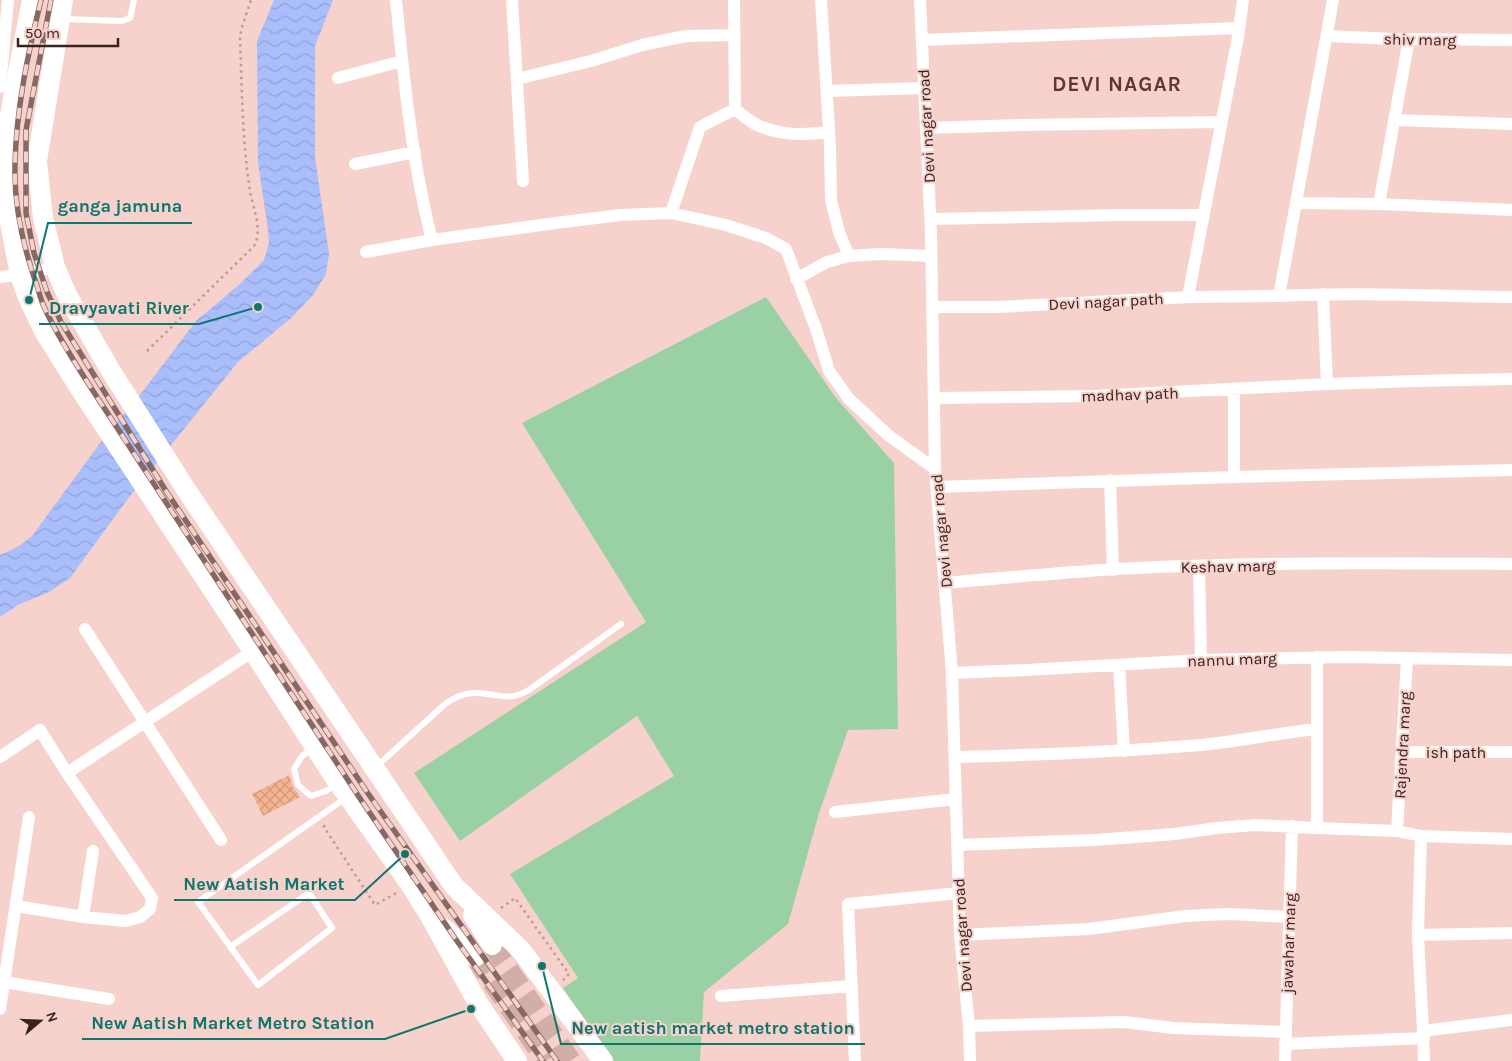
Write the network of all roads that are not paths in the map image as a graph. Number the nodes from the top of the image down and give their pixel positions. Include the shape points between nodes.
1 (8, 0) edge
2 (32, 0) edge
3 (134, 0) edge
4 (396, 0) edge
5 (512, 0) edge
6 (734, 0) edge
7 (822, 0) edge
8 (920, 0) edge
9 (1243, 0) edge
10 (1333, 0) edge
11 (61, 9) edge
12 (1239, 28) junction
13 (735, 35) junction
14 (1327, 36) junction
15 (1409, 39) junction
16 (922, 40) junction
17 (1512, 40) edge
18 (402, 61) junction
19 (338, 78) dead end
20 (517, 79) junction
21 (0, 87) edge
22 (925, 88) junction
23 (827, 91) junction
24 (735, 110) junction
25 (1394, 120) junction
26 (1222, 122) junction
27 (1512, 124) edge
28 (926, 128) junction
29 (830, 132) junction
30 (415, 152) junction
31 (356, 164) dead end
32 (523, 181) dead end
33 (1297, 203) junction
34 (1379, 204) junction
35 (1512, 210) edge
36 (671, 213) junction
37 (1203, 215) junction
38 (931, 220) junction
39 (432, 240) junction
40 (366, 252) dead end
41 (849, 256) junction
42 (932, 256) junction
43 (55, 267) junction
44 (10, 276) edge
45 (796, 279) junction
46 (1323, 294) junction
47 (1279, 296) junction
48 (1188, 297) junction
49 (1512, 297) edge
50 (932, 307) junction
51 (1512, 379) edge
52 (1327, 384) junction
53 (1234, 390) junction
54 (934, 398) junction
55 (935, 469) junction
56 (1512, 470) edge
57 (1234, 477) junction
58 (1110, 480) junction
59 (937, 486) junction
60 (1512, 564) edge
61 (1199, 566) junction
62 (1113, 570) junction
63 (945, 582) junction
64 (621, 624) dead end
65 (84, 629) dead end
66 (254, 651) junction
67 (1317, 657) junction
68 (1407, 659) junction
69 (1201, 660) junction
70 (1512, 660) edge
71 (1119, 665) junction
72 (952, 673) junction
73 (145, 722) junction
74 (1317, 729) junction
75 (315, 746) junction
76 (1124, 751) junction
77 (1401, 752) junction
78 (1512, 752) edge
79 (0, 757) edge
80 (955, 757) junction
81 (374, 768) junction
82 (67, 773) junction
83 (343, 790) junction
84 (956, 799) junction
85 (835, 812) dead end
86 (29, 817) dead end
87 (1292, 826) junction
88 (1317, 828) junction
89 (1397, 831) junction
90 (1421, 836) junction
91 (1512, 839) edge
92 (221, 840) dead end
93 (957, 846) junction
94 (93, 852) dead end
95 (454, 886) junction
96 (959, 893) junction
97 (16, 906) junction
98 (430, 916) junction
99 (83, 917) junction
100 (1289, 917) junction
101 (1512, 933) edge
102 (960, 935) junction
103 (1418, 935) junction
104 (492, 945) tunnel mouth
105 (230, 947) junction
106 (474, 957) tunnel mouth
107 (4, 982) junction
108 (852, 986) junction
109 (721, 996) dead end
110 (109, 999) dead end
111 (0, 1009) edge
112 (1512, 1020) edge
113 (969, 1026) junction
114 (1423, 1034) junction
115 (1285, 1038) junction
116 (517, 1061) edge
117 (603, 1061) edge
118 (855, 1061) edge
119 (970, 1061) edge
120 (1285, 1061) edge
121 (1424, 1061) edge

1 - 21 street
2 - 44 main road via 7,134 4,190
3 - 11 lane via 130,18 122,21
4 - 18 street
5 - 20 street
6 - 13 street
7 - 23 street
8 - 16 street, Devi nagar road
9 - 12 street
10 - 14 street
11 - 43 main road via 37,161 43,218
12 - 16 street
12 - 26 street
13 - 20 street via 679,37
13 - 24 street
14 - 15 street, shiv marg
14 - 33 street
15 - 17 street, shiv marg
15 - 25 street
16 - 22 street, Devi nagar road
18 - 19 street
18 - 30 street
20 - 32 street
22 - 23 street
22 - 28 street, Devi nagar road
23 - 29 street
24 - 29 street via 754,124 788,135
24 - 36 street via 700,127
25 - 27 street
25 - 34 street
26 - 28 street
26 - 37 street
28 - 38 street, Devi nagar road
29 - 41 street via 831,200
30 - 31 street
30 - 39 street
33 - 34 street
33 - 47 street
34 - 35 street
36 - 39 street via 620,215
36 - 45 street via 766,238 786,249
37 - 38 street
37 - 48 street
38 - 42 street, Devi nagar road
39 - 40 street
41 - 42 street
41 - 45 street via 827,262
42 - 50 street, Devi nagar road
43 - 44 street
43 - 81 main road via 67,295 109,368 186,491
44 - 66 main road via 28,300 77,384
45 - 55 street via 829,371 849,399 888,435
46 - 47 street, Devi nagar path
46 - 49 street, Devi nagar path
46 - 52 street
47 - 48 street, Devi nagar path
48 - 50 street, Devi nagar path
50 - 54 street, Devi nagar road
51 - 52 street, madhav path
52 - 53 street, madhav path
53 - 54 street, madhav path
53 - 57 street
54 - 55 street, Devi nagar road
55 - 59 street, Devi nagar road
56 - 57 street
57 - 58 street
58 - 59 street
58 - 62 street
59 - 63 street, Devi nagar road
60 - 61 street, Keshav marg
61 - 62 street, Keshav marg
61 - 69 street
62 - 63 street, Keshav marg
63 - 72 street, Devi nagar road
64 - 81 lane via 516,696 468,693 454,698
65 - 73 street
66 - 73 street
66 - 75 main road
67 - 68 street, nannu marg
67 - 69 street, nannu marg
67 - 74 street
68 - 70 street, nannu marg
68 - 77 street, Rajendra marg
69 - 71 street, nannu marg
71 - 72 street, nannu marg
71 - 76 street
72 - 80 street, Devi nagar road
73 - 82 street
73 - 92 street
74 - 76 street
74 - 88 street
75 - 83 main road
75 - 83 lane via 302,756 294,769 298,785 311,796
76 - 80 street
77 - 78 street, ish path
77 - 89 street, Rajendra marg
79 - 82 street via 40,730
80 - 84 street, Devi nagar road
81 - 95 main road
82 - 99 street via 152,898 150,909 140,917 126,921
83 - 98 main road
83 - 105 lane via 198,902
84 - 85 street
84 - 93 street, Devi nagar road
86 - 97 street
87 - 88 street
87 - 93 street via 1256,825 1095,840
87 - 100 street, jawahar marg
88 - 89 street
89 - 90 street
90 - 91 street
90 - 103 street
93 - 96 street, Devi nagar road
94 - 99 street
95 - 104 main road
95 - 117 main road via 521,950
96 - 102 street, Devi nagar road
96 - 108 street via 848,904
97 - 99 street
97 - 107 street
98 - 106 main road
98 - 116 main road via 478,1003
100 - 102 street via 1185,916 1089,929
100 - 115 street, jawahar marg
101 - 103 street
102 - 113 street, Devi nagar road
103 - 114 street
105 - 105 lane via 258,985 332,928 309,893
107 - 110 street
107 - 111 street
108 - 109 street
108 - 118 street
112 - 114 street
113 - 115 street via 1124,1022
113 - 119 street, Devi nagar road
114 - 115 street
114 - 121 street
115 - 120 street, jawahar marg

